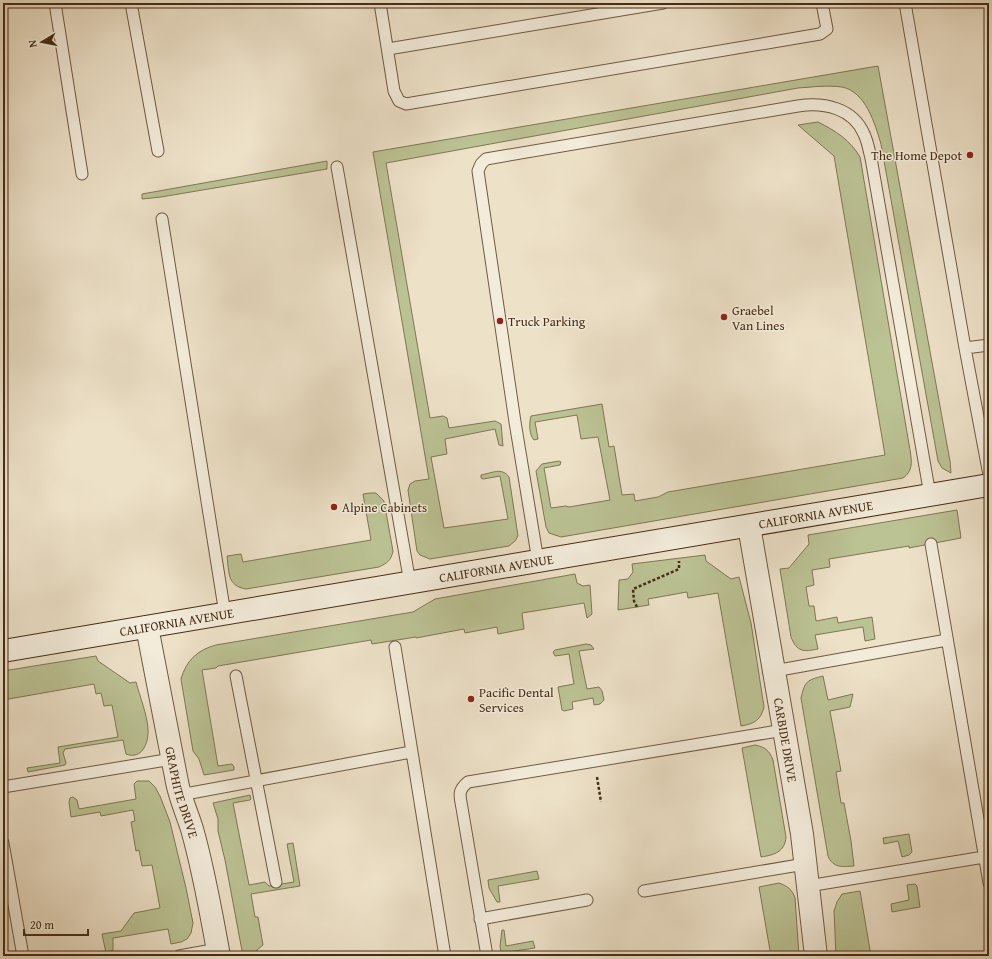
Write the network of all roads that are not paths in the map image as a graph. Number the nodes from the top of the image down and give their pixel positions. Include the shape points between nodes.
1 (55, 3) edge
2 (131, 3) edge
3 (380, 3) edge
4 (663, 3) edge
5 (822, 3) edge
6 (905, 3) edge
7 (388, 50) junction
8 (158, 151) dead end
9 (338, 167) dead end
10 (82, 174) dead end
11 (162, 219) dead end
12 (989, 344) edge
13 (965, 348) junction
14 (989, 475) edge
15 (989, 485) edge
16 (930, 495) junction
17 (749, 526) junction
18 (931, 544) dead end
19 (538, 561) junction
20 (410, 583) junction
21 (225, 614) junction
22 (147, 627) junction
23 (947, 640) junction
24 (395, 647) dead end
25 (3, 651) edge
26 (774, 671) junction
27 (236, 676) dead end
28 (784, 730) junction
29 (411, 752) junction
30 (172, 759) junction
31 (256, 780) junction
32 (3, 787) edge
33 (180, 795) junction
34 (3, 843) edge
35 (984, 856) junction
36 (805, 864) junction
37 (276, 882) dead end
38 (989, 883) edge
39 (808, 886) junction
40 (644, 891) dead end
41 (587, 900) dead end
42 (480, 919) junction
43 (218, 953) edge
44 (23, 956) edge
45 (179, 956) edge
46 (445, 956) edge
47 (487, 956) edge
48 (816, 956) edge

1 - 10 lane
2 - 8 lane
3 - 7 lane
4 - 7 lane
5 - 7 lane via 827,29 820,34 406,104 399,101 394,91
6 - 13 lane
9 - 20 lane
11 - 21 lane
12 - 13 lane
13 - 14 lane
15 - 16 main road, CALIFORNIA AVENUE
16 - 17 main road, CALIFORNIA AVENUE
16 - 19 lane via 865,134 856,119 843,111 810,104 798,106 486,159 481,164 478,171
17 - 19 main road, CALIFORNIA AVENUE
17 - 26 main road, CARBIDE DRIVE
18 - 23 lane
19 - 20 main road, CALIFORNIA AVENUE
20 - 21 main road, CALIFORNIA AVENUE
21 - 22 main road, CALIFORNIA AVENUE
22 - 25 main road, CALIFORNIA AVENUE
22 - 30 main road, GRAPHITE DRIVE
23 - 26 lane
23 - 35 lane
24 - 29 lane
26 - 28 main road, CARBIDE DRIVE
27 - 31 lane
28 - 36 main road, CARBIDE DRIVE
28 - 42 lane via 468,782 460,792
29 - 31 lane
29 - 46 lane
30 - 32 lane
30 - 33 main road, GRAPHITE DRIVE
31 - 33 lane
31 - 37 lane
33 - 43 main road, GRAPHITE DRIVE via 192,828 206,884
34 - 44 lane
35 - 38 lane
35 - 39 lane
36 - 39 main road, CARBIDE DRIVE
36 - 40 lane
39 - 48 main road, CARBIDE DRIVE
41 - 42 lane
42 - 47 lane
43 - 45 lane

